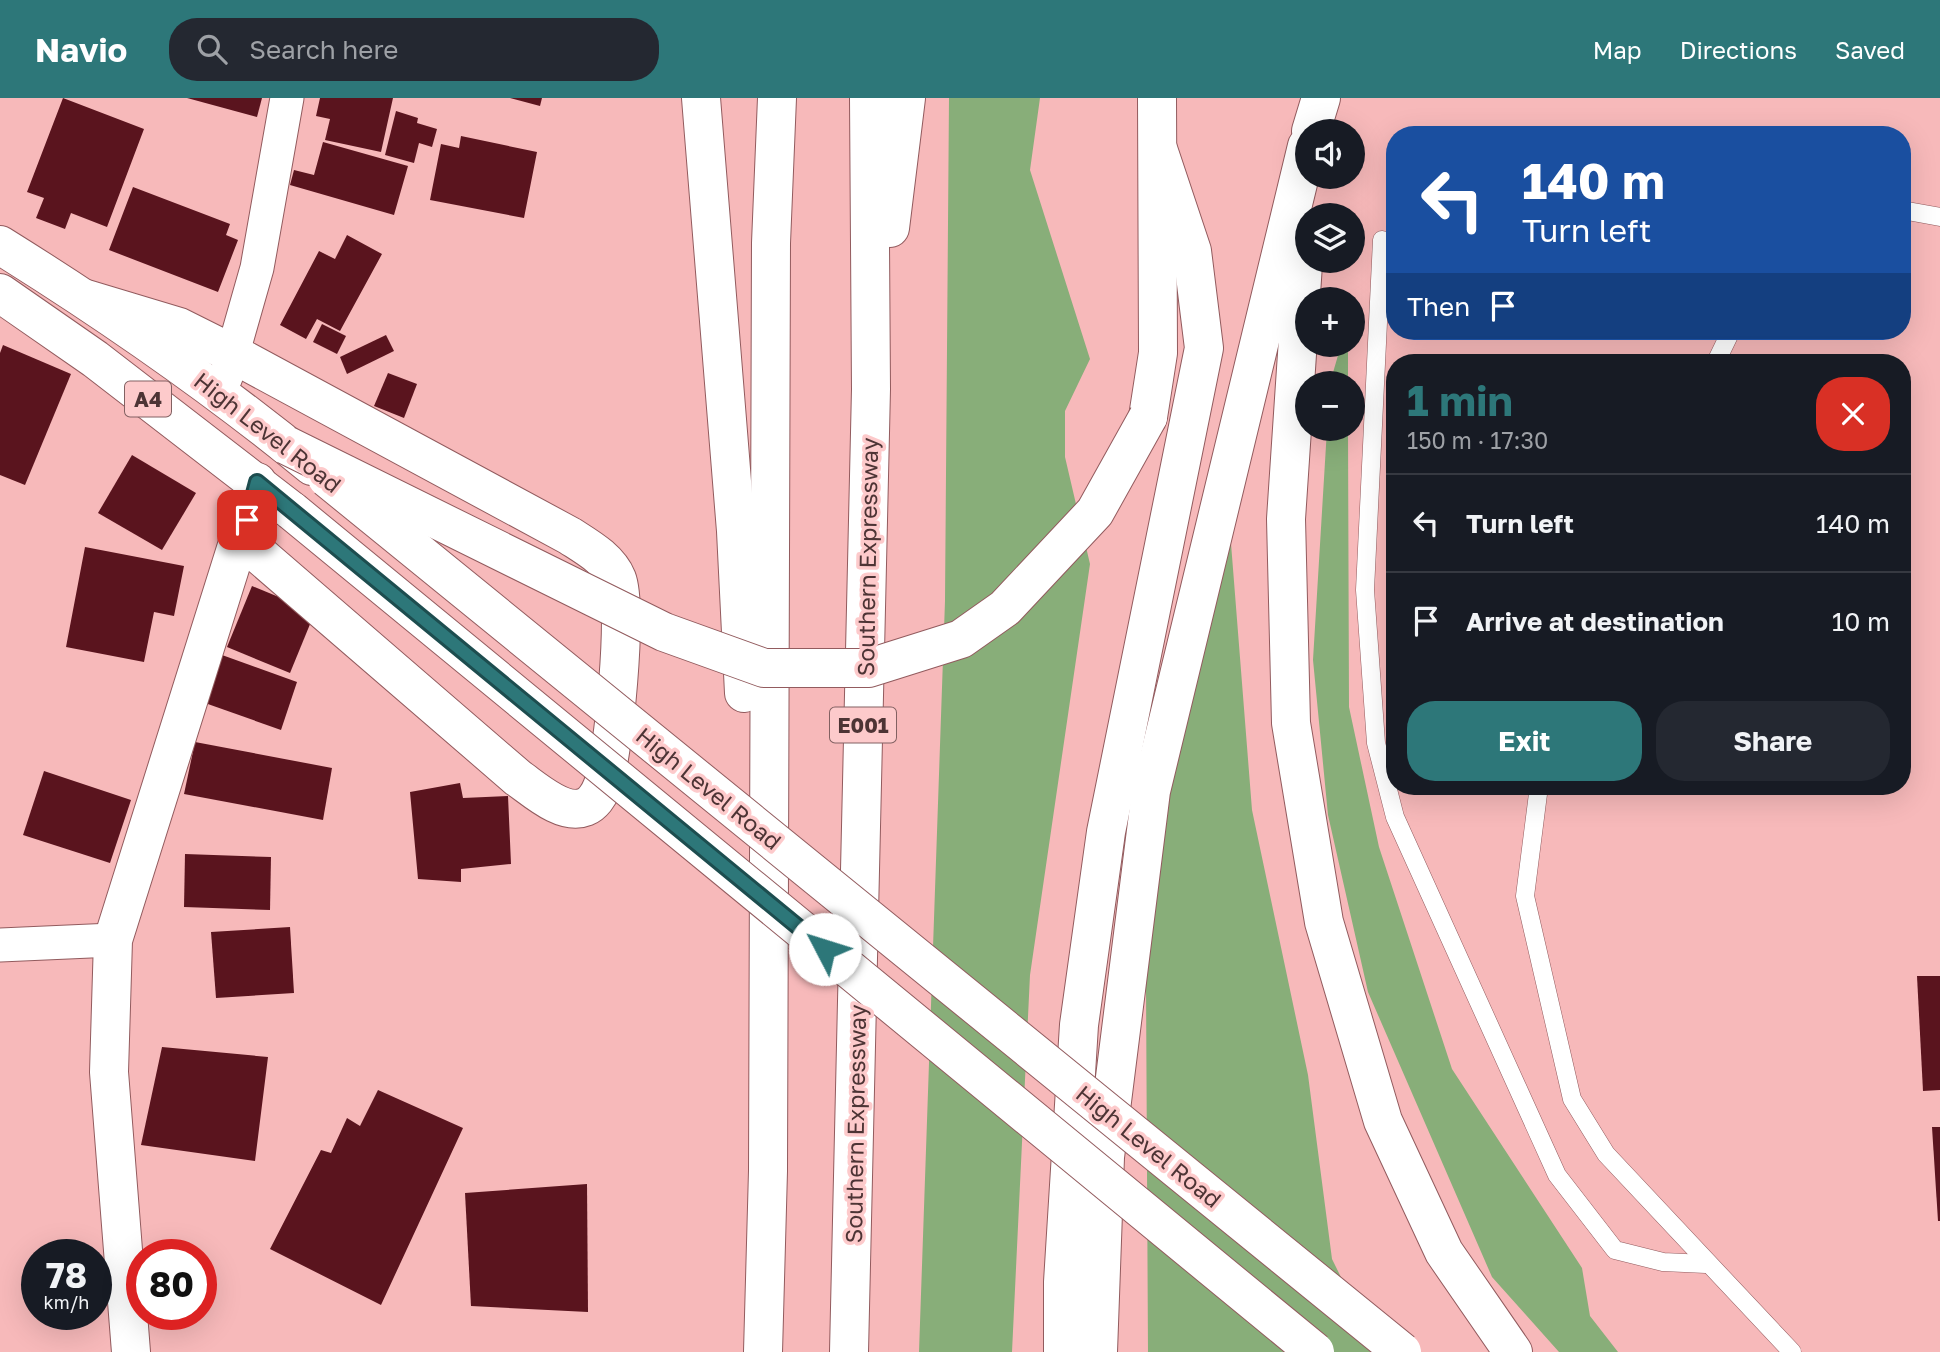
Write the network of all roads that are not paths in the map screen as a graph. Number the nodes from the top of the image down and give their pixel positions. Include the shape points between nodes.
1 (287, 98) edge
2 (701, 98) edge
3 (777, 98) edge
4 (869, 98) edge
5 (906, 98) edge
6 (1157, 98) edge
7 (1321, 98) edge
8 (1315, 119) edge
9 (1158, 149) junction
10 (1296, 189) edge
11 (1297, 189) edge
12 (1911, 212) edge
13 (1940, 217) edge
14 (1382, 240) dead end
15 (0, 245) edge
16 (0, 293) edge
17 (86, 299) junction
18 (233, 354) junction
19 (871, 389) junction
20 (220, 392) junction
21 (286, 444) junction
22 (257, 482) junction
23 (241, 539) junction
24 (1386, 782) edge
25 (1389, 795) edge
26 (1538, 795) edge
27 (113, 940) junction
28 (0, 945) edge
29 (768, 1171) junction
30 (1706, 1264) junction
31 (131, 1352) edge
32 (763, 1352) edge
33 (849, 1352) edge
34 (1063, 1352) edge
35 (1098, 1352) edge
36 (1315, 1352) edge
37 (1402, 1352) edge
38 (1513, 1352) edge
39 (1792, 1352) edge

1 - 18 street via 257,268
2 - 29 main road via 736,531
3 - 29 main road via 771,243
4 - 19 main road, Southern Expressway / E001
5 - 19 main road
6 - 9 main road
7 - 8 main road
9 - 21 main road, bridge via 1158,353 1148,417 1095,513 1005,608 961,639 869,668 764,668 664,632
9 - 34 main road via 1192,251 1204,348 1105,832 1079,1025
10 - 35 main road via 1151,791 1105,1157
11 - 38 main road via 1304,249 1286,519 1291,723 1324,922 1383,1121 1444,1252
12 - 13 lane
14 - 24 lane via 1365,590 1376,743
15 - 17 main road, High Level Road / A4
16 - 22 main road, High Level Road / A4
17 - 18 main road via 179,327
17 - 20 main road, High Level Road / A4
18 - 20 street
18 - 23 main road via 570,536 611,567 618,581 620,629 606,774 594,801 578,809 567,807 518,778
19 - 33 main road, Southern Expressway / E001
20 - 21 main road, High Level Road / A4
21 - 37 main road, High Level Road / A4, bridge
22 - 23 main road
22 - 36 main road, High Level Road / A4, bridge
23 - 27 main road
25 - 30 lane via 1395,817 1558,1175 1615,1250 1663,1262
26 - 30 lane via 1525,896 1572,1099 1606,1154
27 - 28 street
27 - 31 main road via 109,1072
29 - 32 main road
30 - 39 lane

